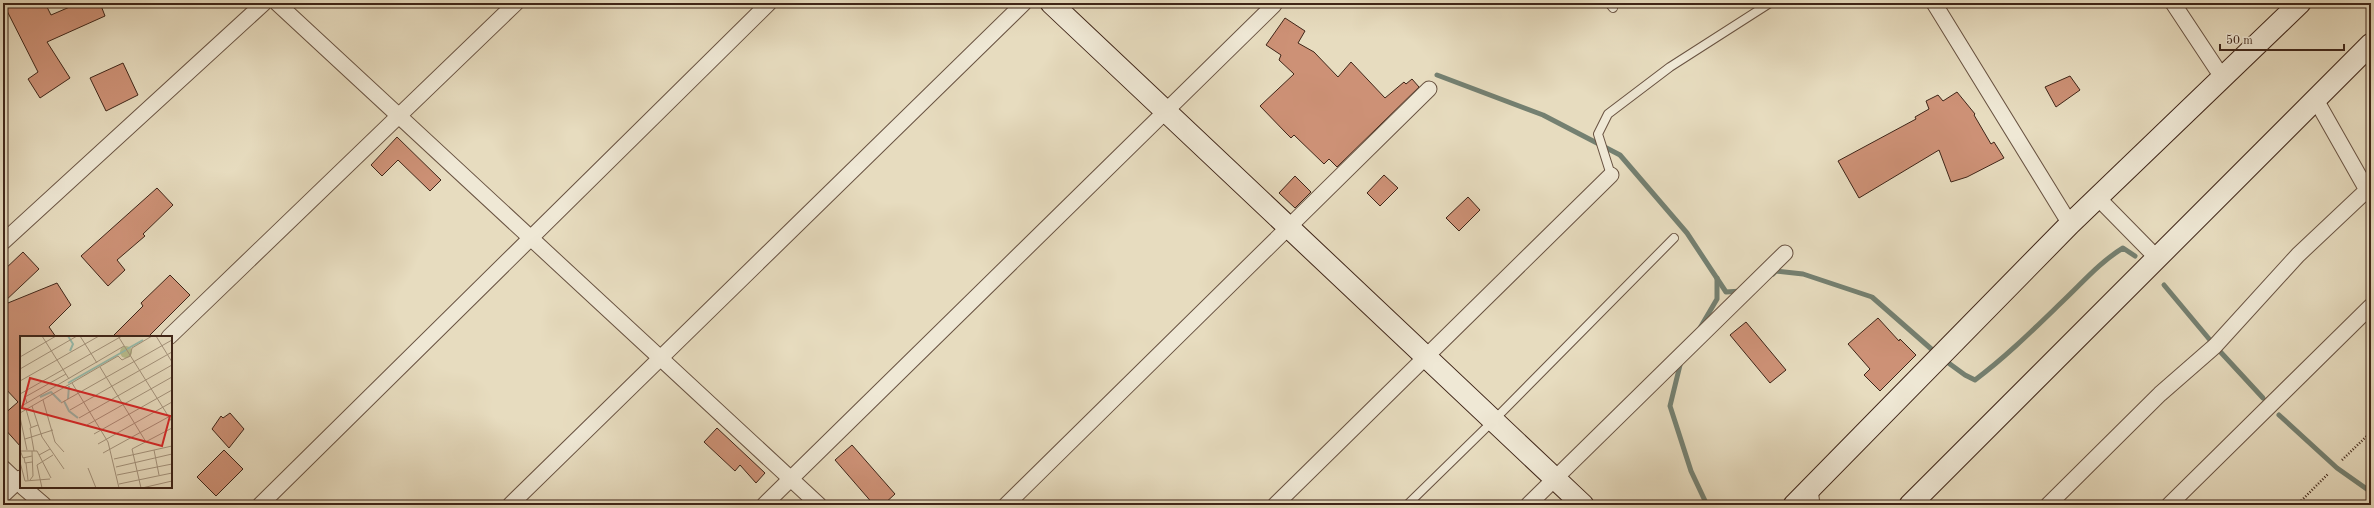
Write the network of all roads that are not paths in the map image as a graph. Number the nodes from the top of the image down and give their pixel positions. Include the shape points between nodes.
1 (264, 3) edge
2 (277, 3) edge
3 (516, 3) edge
4 (769, 3) edge
5 (1024, 3) edge
6 (1051, 3) edge
7 (1770, 3) edge
8 (1934, 3) edge
9 (2173, 3) edge
10 (2300, 3) edge
11 (1274, 5) dead end
12 (2371, 44) edge
13 (2222, 77) junction
14 (1429, 89) dead end
15 (2316, 100) junction
16 (1165, 112) junction
17 (401, 116) junction
18 (1611, 175) joint
19 (2367, 180) edge
20 (2098, 198) junction
21 (2070, 224) junction
22 (1289, 227) junction
23 (532, 238) junction
24 (1674, 238) dead end
25 (3, 242) edge
26 (1785, 253) dead end
27 (2156, 257) junction
28 (2371, 306) edge
29 (170, 336) edge
30 (1427, 356) junction
31 (660, 359) junction
32 (1494, 420) junction
33 (3, 468) edge
34 (791, 479) junction
35 (1555, 479) junction
36 (20, 482) edge
37 (20, 484) edge
38 (26, 488) edge
39 (3, 495) edge
40 (1811, 497) edge
41 (44, 505) edge
42 (260, 505) edge
43 (510, 505) edge
44 (764, 505) edge
45 (819, 505) edge
46 (1006, 505) edge
47 (1275, 505) edge
48 (1407, 505) edge
49 (1528, 505) edge
50 (1583, 505) edge
51 (1794, 505) edge
52 (1910, 505) edge
53 (2048, 505) edge
54 (2168, 505) edge

1 - 25 street
2 - 17 street
3 - 17 street
4 - 23 street
5 - 31 street
6 - 16 street
7 - 18 lane via 1670,67 1608,114 1598,134
8 - 21 street
9 - 13 street
10 - 13 street
11 - 16 street
12 - 15 street
13 - 20 street
14 - 22 street
15 - 19 street
15 - 27 street
16 - 22 street
16 - 34 street
17 - 23 street
17 - 29 street
18 - 30 street
19 - 53 street via 2367,190 2298,255 2215,346 2160,394
20 - 21 street
20 - 27 street
21 - 40 street
22 - 30 street
22 - 46 street
23 - 31 street
23 - 42 street
24 - 32 lane
26 - 35 street
27 - 52 street
28 - 54 street
30 - 32 street
30 - 47 street
31 - 34 street
31 - 43 street
32 - 35 street
32 - 48 lane
33 - 36 street
34 - 44 street
34 - 45 street
35 - 49 street
35 - 50 street
37 - 39 street
38 - 41 street
40 - 51 street

